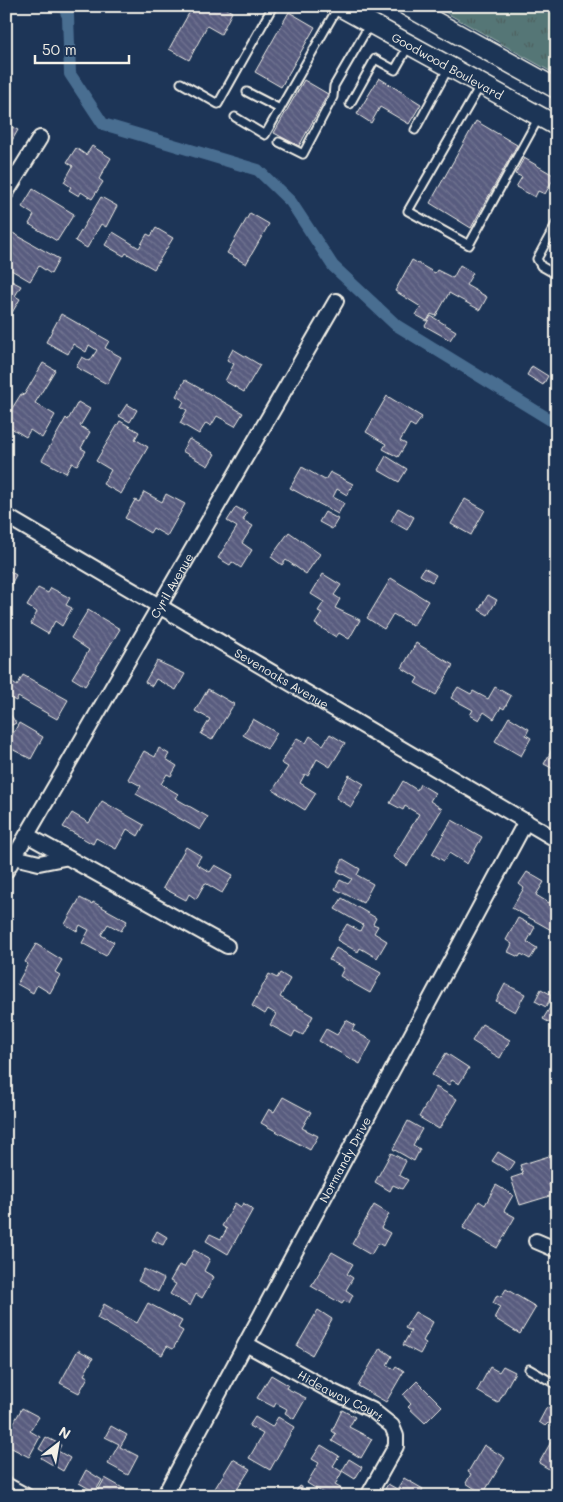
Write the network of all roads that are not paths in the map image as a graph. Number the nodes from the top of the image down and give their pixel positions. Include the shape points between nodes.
1 (273, 6) edge
2 (407, 6) edge
3 (346, 8) edge
4 (371, 24) junction
5 (409, 45) junction
6 (449, 67) junction
7 (181, 83) dead end
8 (552, 83) edge
9 (480, 84) junction
10 (247, 92) dead end
11 (350, 104) dead end
12 (280, 109) junction
13 (235, 117) dead end
14 (539, 117) junction
15 (557, 126) edge
16 (415, 130) dead end
17 (40, 138) dead end
18 (280, 142) dead end
19 (6, 193) edge
20 (557, 222) edge
21 (557, 275) edge
22 (336, 301) dead end
23 (6, 516) edge
24 (161, 606) junction
25 (526, 821) junction
26 (27, 835) junction
27 (557, 840) edge
28 (14, 857) junction
29 (64, 858) junction
30 (6, 870) edge
31 (227, 946) dead end
32 (536, 1241) dead end
33 (557, 1250) edge
34 (246, 1344) junction
35 (529, 1369) dead end
36 (557, 1385) edge
37 (6, 1485) edge
38 (26, 1496) edge
39 (164, 1496) edge
40 (368, 1496) edge

1 - 7 lane via 218,104
2 - 8 main road
3 - 4 main road, Goodwood Boulevard
3 - 12 lane
4 - 5 main road, Goodwood Boulevard
4 - 18 lane via 334,86 333,97 303,154
5 - 6 main road, Goodwood Boulevard
5 - 11 lane via 395,70 375,59
6 - 9 main road, Goodwood Boulevard
6 - 16 lane
9 - 14 main road, Goodwood Boulevard
9 - 14 lane via 408,211 469,245
10 - 12 lane
12 - 13 lane via 265,135
14 - 15 main road, Goodwood Boulevard
17 - 19 street
20 - 21 lane via 537,259 541,266
22 - 24 street, Cyril Avenue
23 - 24 street, Sevenoaks Avenue
24 - 25 street, Sevenoaks Avenue
24 - 26 street, Cyril Avenue
25 - 27 street, Sevenoaks Avenue
25 - 34 street, Normandy Drive
26 - 28 street, Cyril Avenue
26 - 29 street
28 - 29 street via 34,863
28 - 30 street, Cyril Avenue
29 - 31 street
32 - 33 street
34 - 39 street, Normandy Drive
34 - 40 street, Hideaway Court via 331,1392 372,1410 392,1426 396,1446
35 - 36 lane
37 - 38 street

